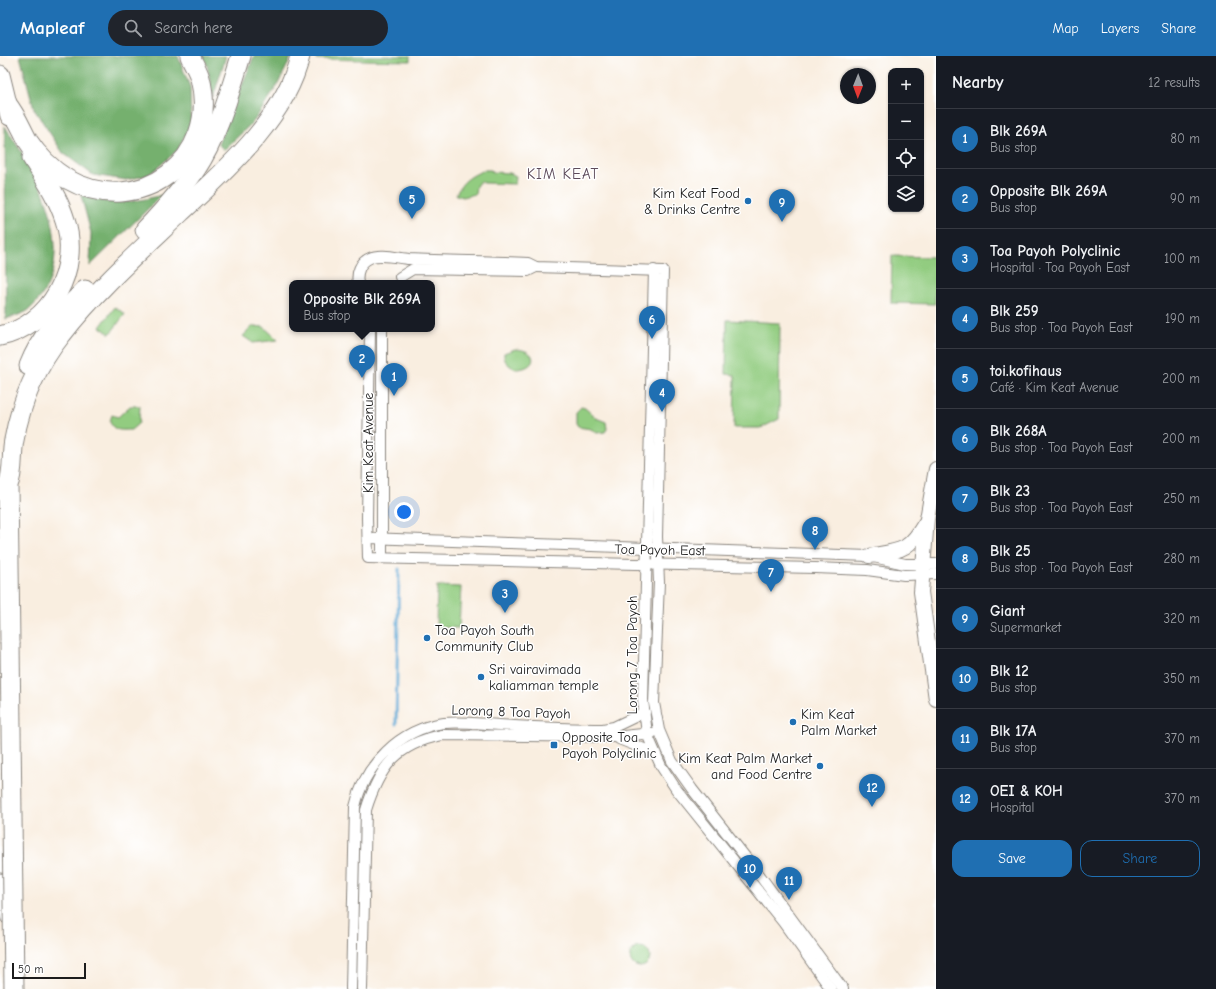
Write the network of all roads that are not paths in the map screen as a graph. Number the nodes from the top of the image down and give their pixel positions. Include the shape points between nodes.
1 (190, 56) edge
2 (241, 56) edge
3 (300, 56) edge
4 (0, 75) edge
5 (6, 104) junction
6 (386, 257) junction
7 (536, 267) junction
8 (358, 280) edge
9 (399, 280) edge
10 (370, 332) edge
11 (382, 332) edge
12 (0, 336) edge
13 (936, 470) edge
14 (8, 485) junction
15 (928, 519) junction
16 (368, 538) junction
17 (381, 539) junction
18 (652, 549) junction
19 (869, 556) junction
20 (382, 558) junction
21 (646, 564) junction
22 (658, 564) junction
23 (929, 569) edge
24 (936, 699) edge
25 (645, 712) junction
26 (659, 730) junction
27 (647, 734) junction
28 (614, 737) junction
29 (654, 753) junction
30 (0, 883) edge
31 (14, 989) edge
32 (24, 989) edge
33 (351, 989) edge
34 (362, 989) edge
35 (831, 989) edge
36 (843, 989) edge

1 - 5 highway via 200,78 202,113 198,132 186,156 172,171 154,184 133,191 114,193 90,189 66,179 46,164 29,142 14,112
2 - 14 highway via 211,140 196,169 159,216 63,312 44,335 19,389 8,427 5,479
3 - 14 highway via 277,106 252,140 61,334 29,387 17,424
4 - 5 highway
5 - 12 highway via 23,143 59,204 65,219 70,246 65,275 52,302 38,318 22,329
6 - 7 street via 528,263
6 - 8 street via 374,257 363,262
6 - 9 street via 396,265
7 - 9 street via 528,271 413,268
7 - 18 street, Toa Payoh East via 658,270
10 - 16 street, Kim Keat Avenue
11 - 17 street, Kim Keat Avenue
13 - 15 main road
14 - 31 highway, bridge
15 - 19 main road via 915,540 905,548
15 - 23 main road
16 - 17 street, Toa Payoh East
16 - 20 street, Kim Keat Avenue via 368,558
17 - 18 street, Toa Payoh East
17 - 20 street, Kim Keat Avenue
18 - 19 street, Toa Payoh East
18 - 21 street, Lorong 7 Toa Payoh
18 - 22 street, Lorong 7 Toa Payoh
19 - 23 street, Toa Payoh East
20 - 21 street, Toa Payoh East
21 - 22 street, Toa Payoh East
21 - 25 street, Lorong 7 Toa Payoh via 643,700
22 - 23 street, Toa Payoh East via 867,570 904,575
22 - 26 street, Lorong 7 Toa Payoh via 654,703
23 - 24 main road via 921,592
25 - 27 street, Lorong 7 Toa Payoh
25 - 33 street, Lorong 8 Toa Payoh via 614,727 603,729 444,724 408,736 393,745 375,763 365,778 355,807
26 - 27 street, Lorong 8 Toa Payoh
26 - 36 street, Lorong 7 Toa Payoh via 672,762
27 - 28 street, Lorong 8 Toa Payoh
27 - 29 street, Lorong 7 Toa Payoh
28 - 29 street
28 - 34 street, Lorong 8 Toa Payoh via 442,735 414,744 388,764 373,788 366,810
29 - 35 street, Lorong 7 Toa Payoh via 676,789 783,922
30 - 32 highway via 8,902

